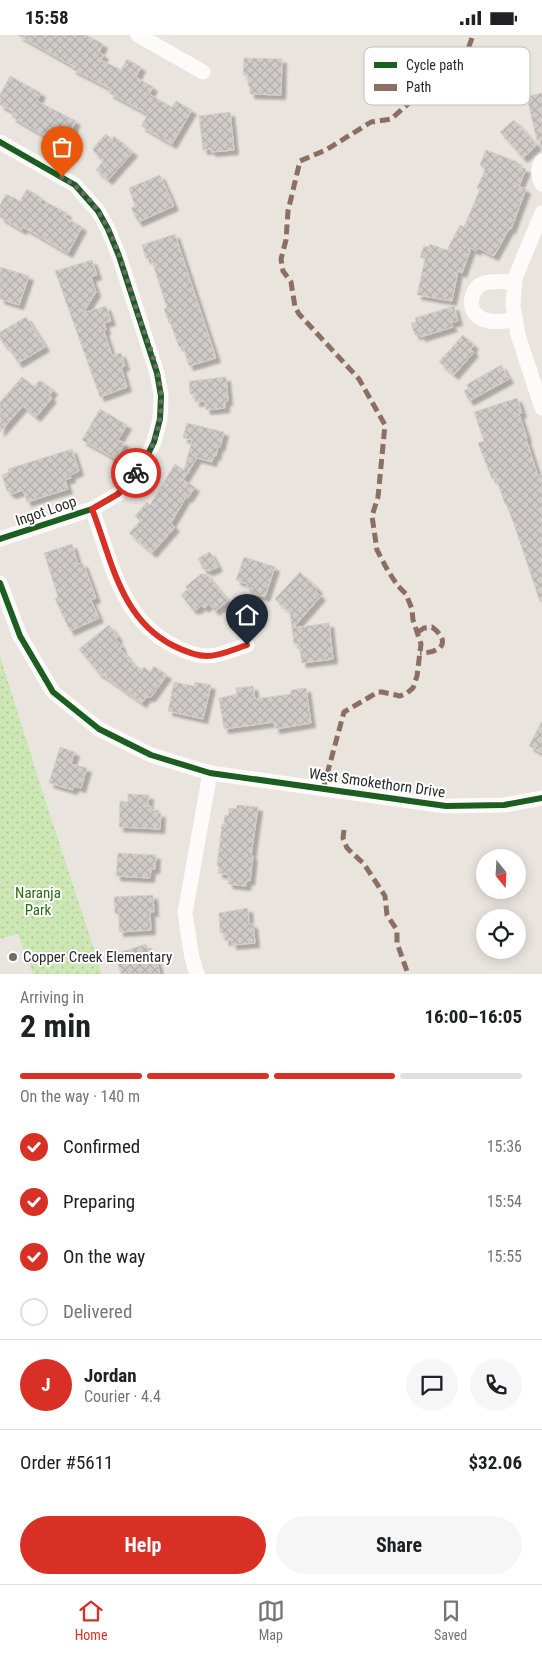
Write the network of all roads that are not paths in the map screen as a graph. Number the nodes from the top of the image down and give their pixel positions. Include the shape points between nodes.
1 (138, 35) edge
2 (203, 72) dead end
3 (0, 142) edge
4 (542, 161) edge
5 (542, 184) edge
6 (542, 213) edge
7 (514, 282) junction
8 (514, 320) junction
9 (542, 408) edge
10 (92, 509) junction
11 (0, 539) edge
12 (0, 583) edge
13 (247, 645) dead end
14 (210, 773) junction
15 (542, 798) edge
16 (197, 974) edge

1 - 2 street
3 - 10 street, Ingot Loop via 75,185 98,211 119,256 157,373 161,396 154,442 130,482 118,494
4 - 5 street via 538,169
6 - 7 street
7 - 8 street
7 - 8 street via 482,284 476,288 471,300 479,317
8 - 9 street
10 - 11 street, Ingot Loop
10 - 13 street via 124,598 149,628 168,643 205,656
12 - 14 street, West Smokethorn Drive via 20,636 53,692 99,729 151,755
14 - 15 street, West Smokethorn Drive via 446,806 504,805
14 - 16 street via 185,913

